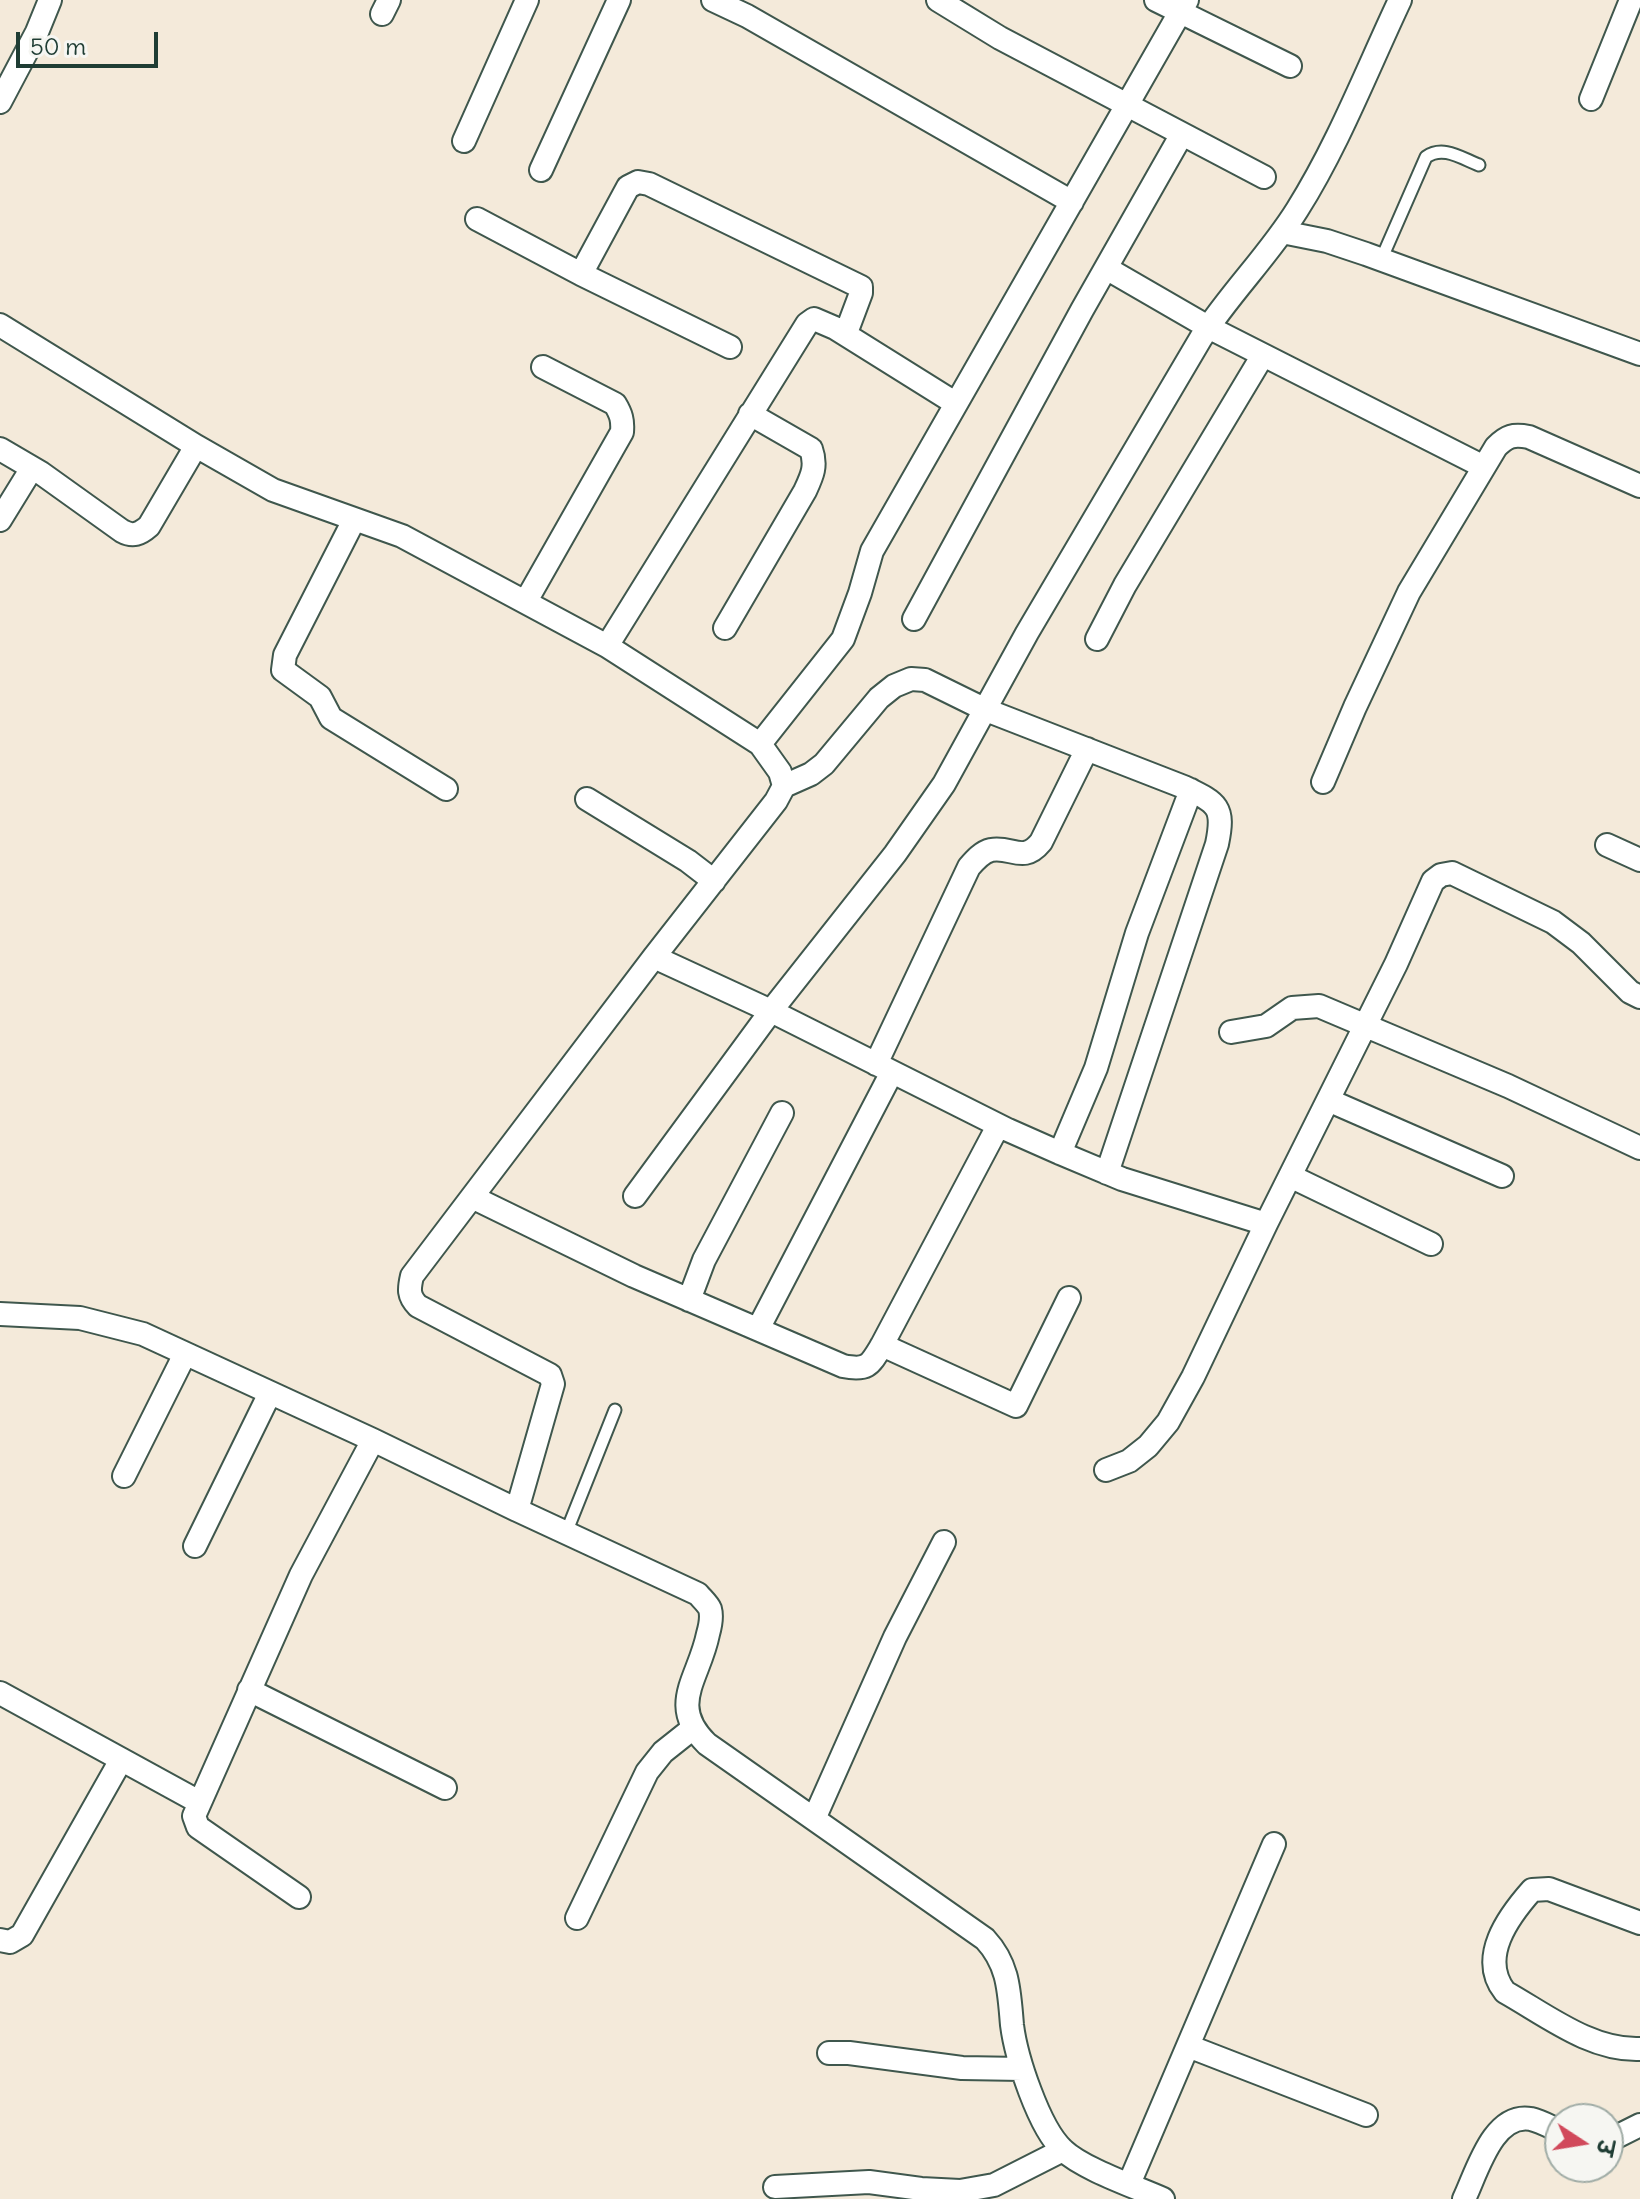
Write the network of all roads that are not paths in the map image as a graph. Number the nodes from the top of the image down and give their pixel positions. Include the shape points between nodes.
1 (50, 0) edge
2 (527, 0) edge
3 (619, 0) edge
4 (713, 0) edge
5 (938, 0) edge
6 (1156, 0) edge
7 (1400, 0) edge
8 (1631, 0) edge
9 (1184, 6) edge
10 (1290, 66) dead end
11 (1591, 99) dead end
12 (0, 102) edge
13 (1127, 105) junction
14 (1182, 134) junction
15 (464, 141) dead end
16 (1479, 165) dead end
17 (541, 170) dead end
18 (1264, 177) dead end
19 (1072, 202) junction
20 (477, 219) dead end
21 (1282, 232) junction
22 (1381, 260) junction
23 (1106, 268) junction
24 (581, 274) junction
25 (0, 325) edge
26 (1208, 327) junction
27 (846, 333) junction
28 (730, 347) dead end
29 (1640, 354) edge
30 (1263, 355) junction
31 (543, 367) dead end
32 (955, 403) junction
33 (750, 414) junction
34 (196, 446) junction
35 (0, 449) edge
36 (1484, 467) junction
37 (32, 468) junction
38 (1640, 486) edge
39 (0, 520) edge
40 (354, 520) junction
41 (526, 601) junction
42 (914, 619) dead end
43 (725, 628) dead end
44 (1097, 639) dead end
45 (607, 646) junction
46 (986, 710) junction
47 (760, 744) junction
48 (1087, 749) junction
49 (1323, 782) dead end
50 (784, 786) junction
51 (446, 789) dead end
52 (1191, 790) junction
53 (587, 799) dead end
54 (1607, 845) dead end
55 (1640, 860) edge
56 (714, 881) junction
57 (654, 957) junction
58 (1640, 997) edge
59 (771, 1011) junction
60 (1366, 1025) junction
61 (1231, 1032) dead end
62 (884, 1068) junction
63 (1328, 1100) junction
64 (782, 1113) dead end
65 (998, 1126) junction
66 (1640, 1148) edge
67 (1060, 1153) junction
68 (1107, 1173) junction
69 (1290, 1176) junction
70 (1502, 1176) dead end
71 (635, 1196) dead end
72 (472, 1197) junction
73 (1266, 1224) junction
74 (1431, 1244) dead end
75 (1069, 1298) dead end
76 (689, 1300) junction
77 (0, 1314) edge
78 (758, 1329) junction
79 (882, 1345) junction
80 (185, 1354) junction
81 (270, 1393) junction
82 (615, 1410) dead end
83 (373, 1440) junction
84 (1106, 1470) dead end
85 (124, 1476) dead end
86 (517, 1510) junction
87 (566, 1533) junction
88 (944, 1542) dead end
89 (195, 1546) dead end
90 (249, 1690) junction
91 (0, 1693) edge
92 (692, 1729) junction
93 (121, 1760) junction
94 (445, 1788) dead end
95 (199, 1802) junction
96 (814, 1819) junction
97 (1274, 1844) dead end
98 (299, 1897) dead end
99 (577, 1918) dead end
100 (1640, 1923) edge
101 (0, 1940) edge
102 (1188, 2046) junction
103 (1640, 2049) edge
104 (829, 2053) dead end
105 (1022, 2069) junction
106 (1366, 2115) dead end
107 (1544, 2124) edge
108 (1063, 2150) junction
109 (1129, 2184) junction
110 (775, 2187) dead end
111 (1163, 2199) edge
112 (1464, 2199) edge

1 - 12 street
2 - 15 street
3 - 17 street
4 - 19 street
5 - 13 street
6 - 9 street
7 - 21 street via 1315,179
8 - 11 street
9 - 10 street
9 - 13 street
13 - 14 street
13 - 19 street
14 - 18 street
14 - 23 street
16 - 22 lane via 1444,151 1426,157
19 - 32 street
20 - 24 street
21 - 22 street
21 - 26 street
22 - 29 street
23 - 26 street
23 - 42 street
24 - 27 street via 628,187 649,184 861,287
24 - 28 street
25 - 34 street
26 - 30 street
26 - 46 street
27 - 32 street
27 - 33 street via 814,319 807,324
30 - 36 street
30 - 44 street
31 - 41 street via 615,404 623,423
32 - 47 street via 872,551 843,639
33 - 43 street via 811,449 816,461 805,491
33 - 45 street
34 - 37 street via 140,534 122,531
34 - 40 street via 273,490
35 - 37 street
36 - 38 street via 1496,447 1513,434
36 - 49 street via 1409,592
37 - 39 street
40 - 41 street via 402,536
40 - 51 street via 285,655 283,670 320,697 331,718
41 - 45 street
45 - 47 street
46 - 48 street
46 - 50 street via 925,680 911,679 879,698 824,764
46 - 59 street via 944,784 895,854
47 - 50 street
48 - 52 street
48 - 62 street via 1033,851 991,850 969,867
50 - 56 street
52 - 67 street via 1137,933 1096,1068
52 - 68 street via 1219,809 1217,844
53 - 56 street
54 - 55 street
56 - 57 street
57 - 59 street
57 - 72 street
58 - 60 street via 1553,922 1452,873 1433,881
59 - 62 street
59 - 71 street
60 - 61 street via 1319,1006 1303,1006 1266,1026
60 - 63 street
60 - 66 street
62 - 65 street
62 - 78 street
63 - 69 street
63 - 70 street
64 - 76 street via 704,1260
65 - 67 street
65 - 79 street
67 - 68 street
68 - 73 street
69 - 73 street
69 - 74 street
72 - 76 street
72 - 86 street via 412,1276 409,1288 418,1306 550,1375 553,1384
73 - 84 street via 1168,1422 1129,1461
75 - 79 street via 1016,1406
76 - 78 street
77 - 80 street via 96,1320
78 - 79 street via 859,1369
80 - 81 street
80 - 85 street
81 - 83 street
81 - 89 street
82 - 87 lane
83 - 86 street
83 - 90 street via 301,1575
86 - 87 street
87 - 92 street via 698,1594 710,1608 706,1645 687,1698
88 - 96 street
90 - 94 street
90 - 95 street
91 - 93 street
92 - 96 street
92 - 99 street via 647,1772
93 - 95 street
93 - 101 street via 22,1935 10,1942
95 - 98 street via 194,1816 198,1827
96 - 105 street via 985,1939 1000,1955
97 - 102 street
100 - 103 street via 1549,1889 1532,1890 1514,1910 1493,1967 1505,1992 1595,2042
102 - 106 street
102 - 109 street
104 - 105 street
105 - 108 street via 1050,2134
107 - 112 street via 1514,2119 1502,2126
108 - 109 street
108 - 110 street via 994,2185 960,2191 869,2182
109 - 111 street

